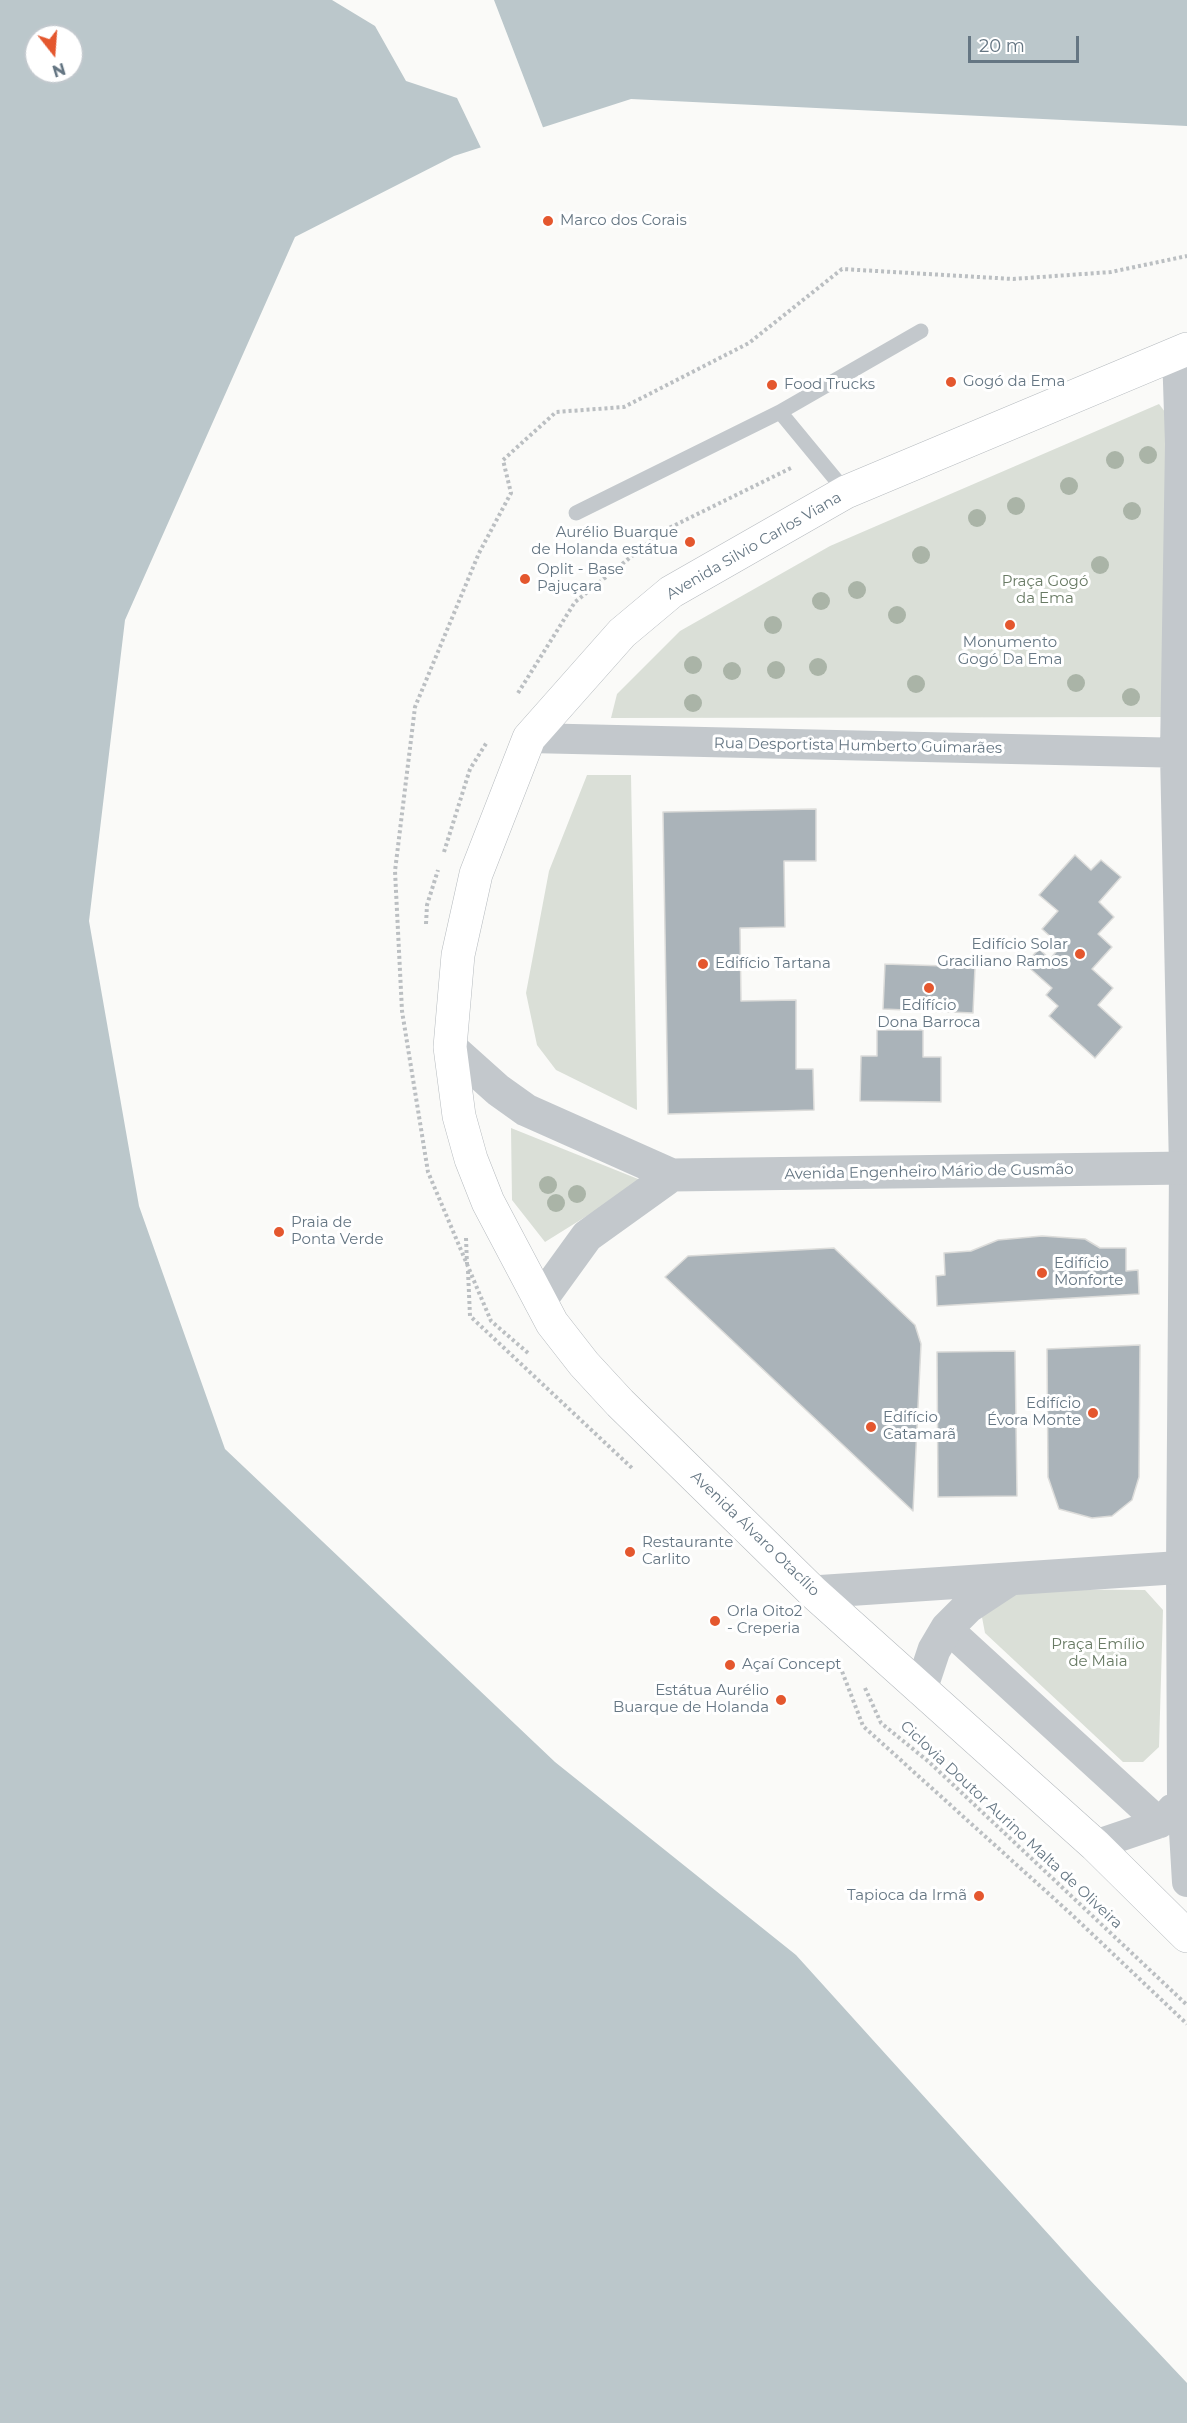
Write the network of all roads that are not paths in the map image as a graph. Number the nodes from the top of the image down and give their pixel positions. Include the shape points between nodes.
1 (921, 331) dead end
2 (1182, 350) edge
3 (780, 412) junction
4 (1184, 444) edge
5 (846, 492) junction
6 (576, 513) dead end
7 (529, 738) junction
8 (1181, 753) edge
9 (450, 1047) junction
10 (1186, 1168) edge
11 (672, 1175) junction
12 (540, 1301) junction
13 (1184, 1567) edge
14 (1011, 1579) junction
15 (813, 1592) junction
16 (947, 1628) junction
17 (921, 1689) junction
18 (1182, 1798) junction
19 (1160, 1823) junction
20 (1095, 1845) junction
21 (1187, 1882) edge
22 (1187, 1936) edge

1 - 3 lane
2 - 4 street
2 - 5 main road, Avenida Silvio Carlos Viana
3 - 5 lane
3 - 6 lane
4 - 8 street
5 - 7 main road, Avenida Silvio Carlos Viana via 671,592 622,633
7 - 8 street, Rua Desportista Humberto Guimarães
7 - 9 main road, Avenida Silvio Carlos Viana via 476,874 458,955
8 - 10 street
9 - 11 street, Avenida Engenheiro Mário de Gusmão via 526,1110
9 - 12 main road, Avenida Álvaro Otacílio via 459,1116 471,1159 488,1202
10 - 11 street, Avenida Engenheiro Mário de Gusmão
10 - 13 street
11 - 12 street via 587,1236
12 - 15 main road, Avenida Álvaro Otacílio via 552,1323 613,1395
13 - 14 street
13 - 18 street
14 - 15 street
14 - 16 street via 968,1607
15 - 17 main road, Avenida Álvaro Otacílio
16 - 17 street via 934,1650
16 - 19 street
17 - 20 main road, Avenida Álvaro Otacílio
18 - 19 street
18 - 21 street
19 - 20 street
20 - 22 main road, Avenida Álvaro Otacílio

